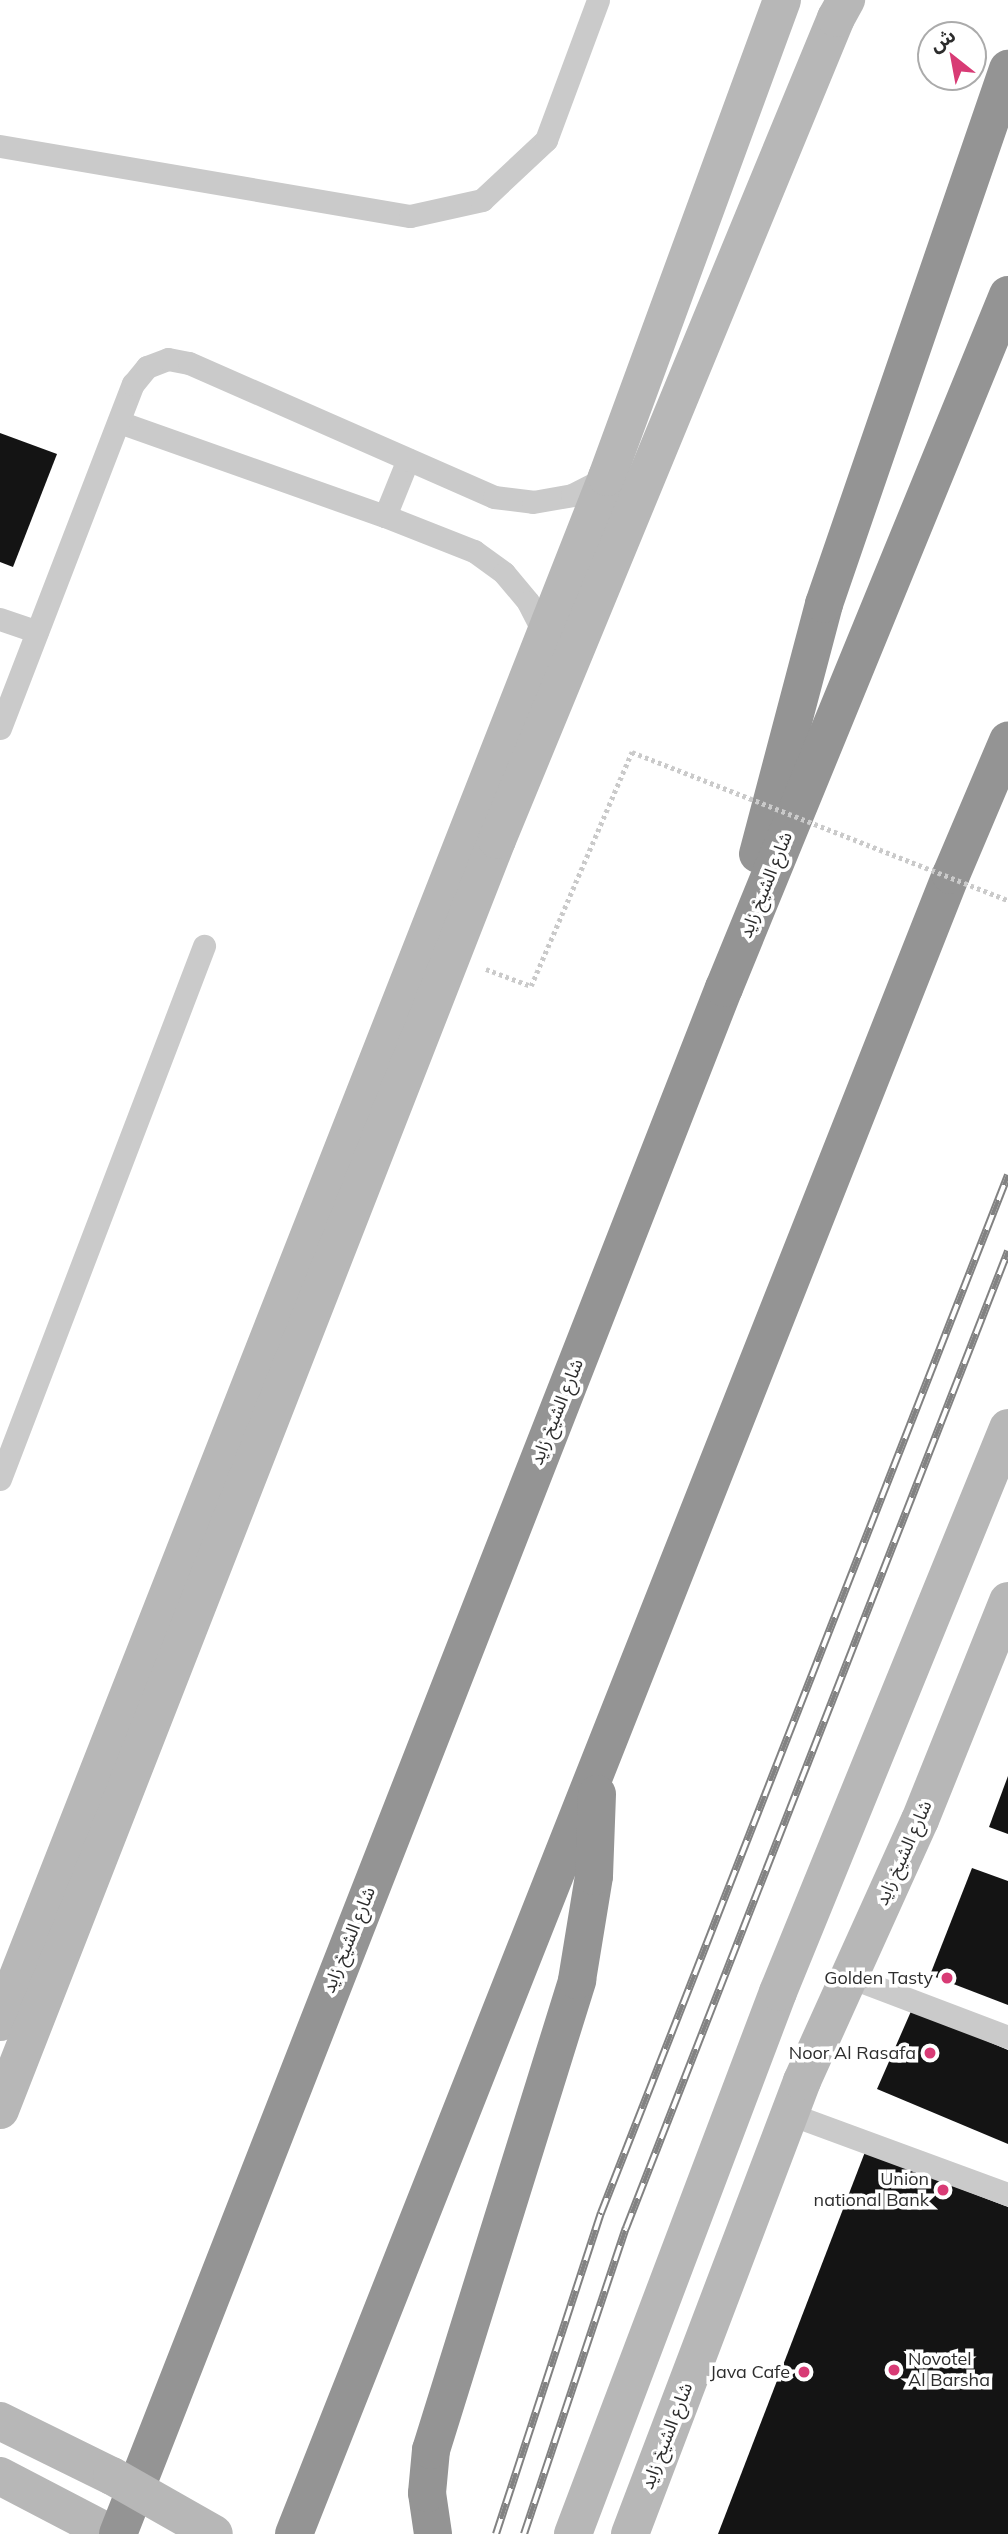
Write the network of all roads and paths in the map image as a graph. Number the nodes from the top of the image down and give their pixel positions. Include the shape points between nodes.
1 (598, 0) edge
2 (782, 0) edge
3 (846, 0) edge
4 (1008, 69) edge
5 (0, 146) edge
6 (1008, 295) edge
7 (119, 422) junction
8 (408, 459) junction
9 (607, 477) junction
10 (385, 516) junction
11 (0, 619) edge
12 (37, 632) junction
13 (545, 636) junction
14 (0, 728) edge
15 (1008, 741) edge
16 (1008, 900) edge
17 (204, 946) dead end
18 (487, 955) dead end
19 (724, 988) junction
20 (1008, 1428) edge
21 (0, 1479) edge
22 (1008, 1601) edge
23 (597, 1771) junction
24 (850, 1977) junction
25 (0, 2022) edge
26 (1008, 2037) edge
27 (0, 2110) edge
28 (790, 2114) junction
29 (1008, 2194) edge
30 (0, 2421) edge
31 (0, 2476) edge
32 (111, 2534) edge
33 (118, 2534) edge
34 (214, 2534) edge
35 (294, 2534) edge
36 (433, 2534) edge
37 (573, 2534) edge
38 (629, 2534) edge

1 - 5 lane via 546,140 482,200 410,216
2 - 9 street
3 - 27 street via 497,840
4 - 19 highway via 824,604
6 - 19 highway, شارع الشيخ زايد
7 - 8 lane via 132,384 147,367 167,359 189,363
7 - 10 lane
7 - 12 lane
8 - 9 lane via 494,497 533,502 572,495
8 - 10 lane
9 - 13 street
10 - 13 lane via 474,551 504,573 528,602
11 - 12 lane
12 - 14 lane
13 - 25 street
15 - 23 highway
16 - 18 path, bridge via 632,751 531,986 482,968
17 - 21 lane
19 - 33 highway, شارع الشيخ زايد
20 - 37 street via 778,1992
22 - 24 street, شارع الشيخ زايد via 920,1820
23 - 35 highway
23 - 36 highway via 594,1876 577,1980 430,2450 428,2493
24 - 26 lane
24 - 28 street, شارع الشيخ زايد
28 - 29 lane
28 - 38 street, شارع الشيخ زايد
30 - 34 street, bridge via 112,2476
31 - 32 street

